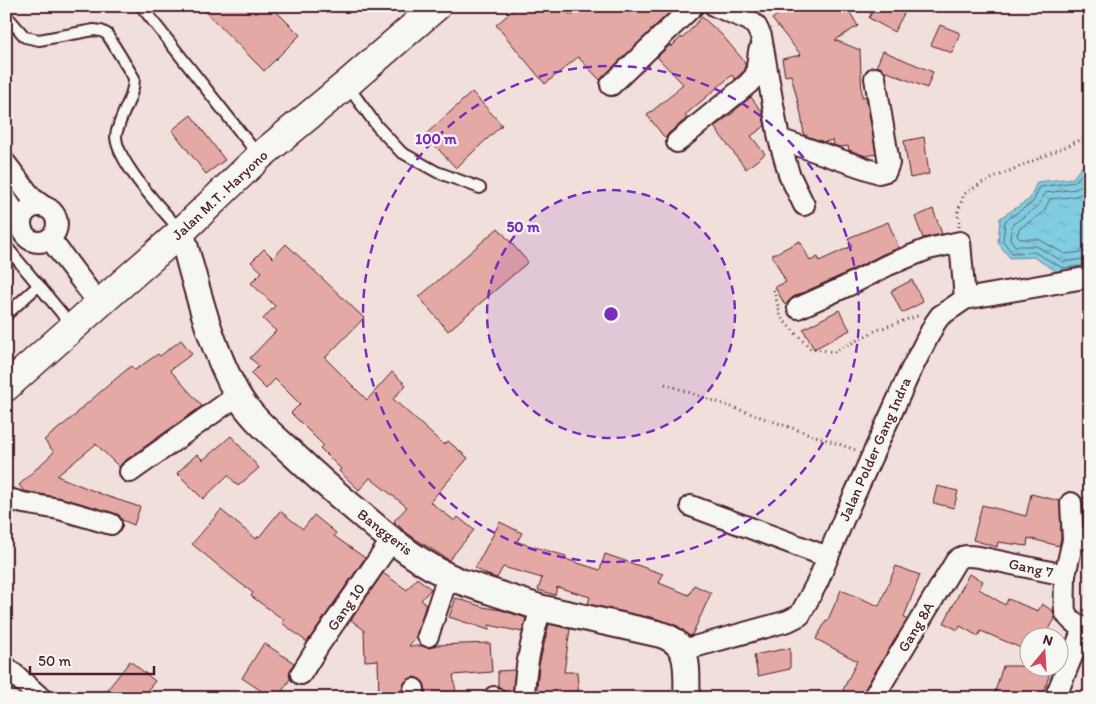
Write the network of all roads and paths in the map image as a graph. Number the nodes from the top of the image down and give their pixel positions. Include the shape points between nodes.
1 (141, 6) edge
2 (438, 6) edge
3 (693, 6) edge
4 (715, 6) edge
5 (6, 15) edge
6 (761, 36) junction
7 (875, 78) dead end
8 (346, 84) junction
9 (611, 85) dead end
10 (1090, 136) edge
11 (779, 139) junction
12 (677, 142) dead end
13 (260, 156) junction
14 (6, 164) edge
15 (480, 188) dead end
16 (6, 199) edge
17 (38, 202) junction
18 (804, 205) dead end
19 (21, 222) junction
20 (182, 232) junction
21 (50, 239) junction
22 (960, 242) junction
23 (6, 246) edge
24 (1090, 278) edge
25 (39, 286) junction
26 (774, 290) dead end
27 (965, 299) junction
28 (99, 304) junction
29 (798, 308) dead end
30 (928, 312) dead end
31 (6, 315) edge
32 (73, 327) junction
33 (665, 384) dead end
34 (6, 388) edge
35 (238, 395) junction
36 (873, 456) junction
37 (130, 472) dead end
38 (6, 498) edge
39 (1071, 503) dead end
40 (691, 506) dead end
41 (111, 524) dead end
42 (1081, 538) edge
43 (392, 540) junction
44 (828, 557) junction
45 (960, 557) joint
46 (1065, 574) junction
47 (448, 576) junction
48 (541, 608) junction
49 (1087, 630) edge
50 (428, 636) dead end
51 (683, 650) junction
52 (6, 667) edge
53 (301, 674) dead end
54 (41, 698) edge
55 (524, 698) edge
56 (687, 698) edge
57 (873, 698) edge
58 (1055, 698) edge

1 - 13 lane
2 - 8 main road, Jalan M.T. Haryono
3 - 9 street
4 - 6 street via 749,20
5 - 20 lane via 25,37 32,39 94,30 107,34 134,78 116,136 119,150 130,170
6 - 11 street
6 - 12 street via 756,75
7 - 11 street via 889,163 886,171 880,172
8 - 13 main road, Jalan M.T. Haryono
8 - 15 lane via 401,152 437,172
10 - 22 path via 964,194 958,212
11 - 18 street via 789,174
13 - 20 main road, Jalan M.T. Haryono
14 - 17 street
16 - 19 street
17 - 19 street via 24,212
17 - 21 street via 52,211 57,220 56,231
19 - 21 street via 23,232 30,240
20 - 28 main road, Jalan M.T. Haryono
20 - 35 street, Banggeris via 206,320
21 - 28 street
22 - 27 street
22 - 29 street via 928,249
23 - 25 lane
24 - 27 street, Jalan Polder Gang Indra
25 - 31 lane
25 - 32 lane
26 - 30 path via 781,318 810,348 834,352 877,330
27 - 36 street, Jalan Polder Gang Indra via 935,323
28 - 32 main road, Jalan M.T. Haryono
32 - 34 main road, Jalan M.T. Haryono
33 - 36 path
35 - 37 street
35 - 43 street, Banggeris via 265,427 326,485
36 - 44 street, Jalan Polder Gang Indra
38 - 41 street
39 - 42 street
40 - 44 street
42 - 46 street
43 - 47 street, Banggeris
43 - 53 street, Gang 10
44 - 51 street, Jalan Polder Gang Indra via 800,615
45 - 46 street, Gang 7 via 968,555
45 - 57 street, Gang 8A
46 - 49 street, Gang 7 via 1065,611
47 - 48 street, Banggeris
47 - 50 street
48 - 51 street, Banggeris via 665,636
48 - 55 street via 528,657
49 - 58 street
51 - 56 street
52 - 54 street

